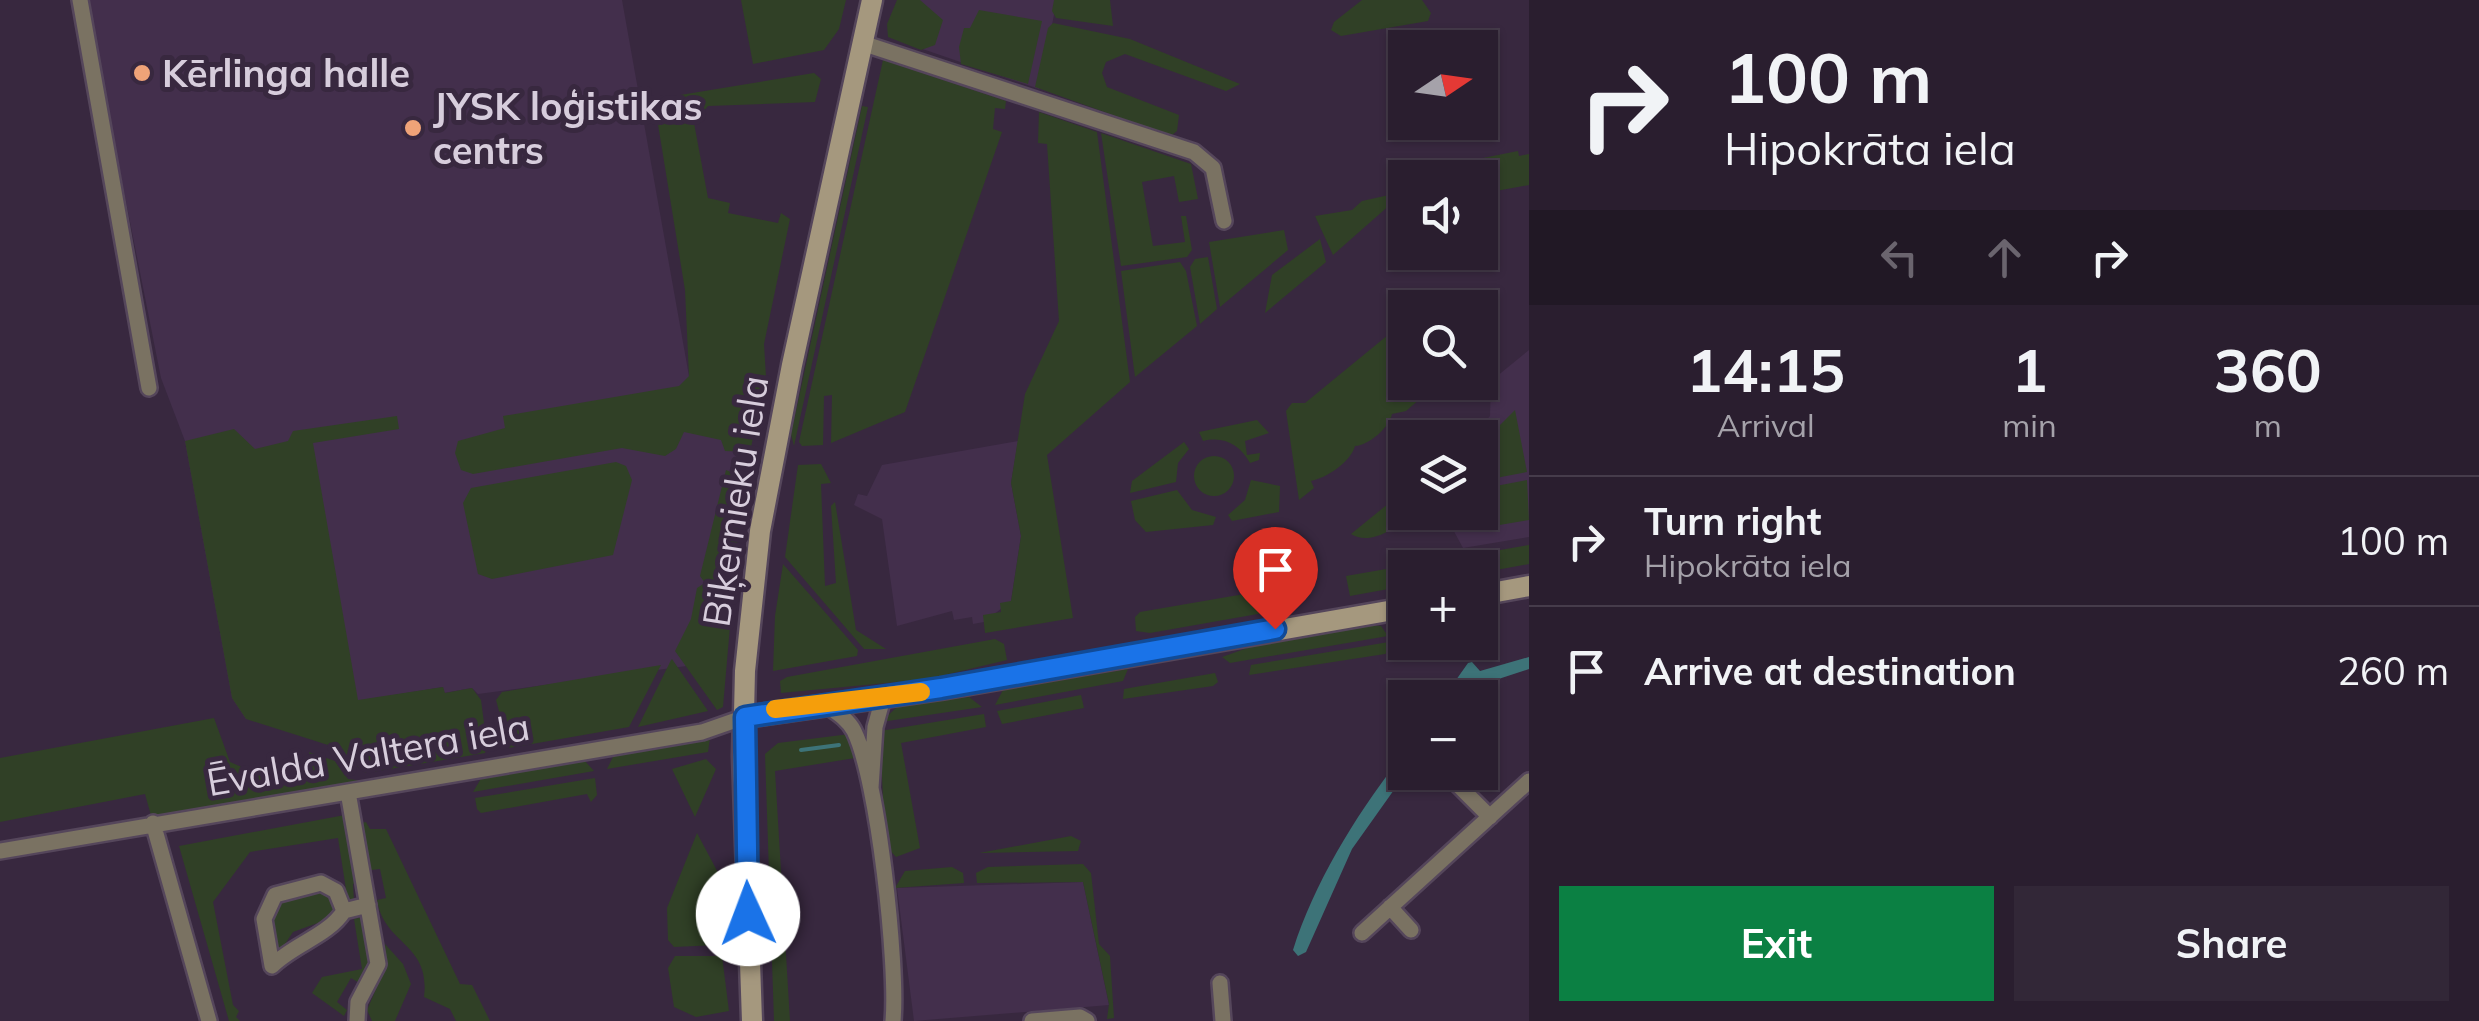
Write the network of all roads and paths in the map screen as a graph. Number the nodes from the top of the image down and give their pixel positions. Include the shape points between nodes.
1 (80, 0) edge
2 (872, 0) edge
3 (862, 44) junction
4 (1224, 221) dead end
5 (149, 388) dead end
6 (1529, 586) edge
7 (1498, 592) edge
8 (1388, 611) edge
9 (883, 698) junction
10 (826, 704) junction
11 (745, 717) junction
12 (1529, 780) edge
13 (870, 788) junction
14 (1462, 790) edge
15 (348, 792) junction
16 (1490, 818) junction
17 (153, 823) junction
18 (0, 851) edge
19 (368, 905) junction
20 (1390, 907) junction
21 (344, 910) junction
22 (1411, 930) dead end
23 (1362, 933) dead end
24 (1220, 983) dead end
25 (209, 1021) edge
26 (357, 1021) edge
27 (752, 1021) edge
28 (894, 1021) edge
29 (1032, 1021) edge
30 (1087, 1021) edge
31 (1223, 1021) edge

1 - 5 street
2 - 3 main road, Biķernieku iela
3 - 4 street via 1194,152 1213,168
3 - 11 main road, Biķernieku iela via 771,465
6 - 7 main road
8 - 9 main road
9 - 10 main road
9 - 13 street
10 - 11 main road
10 - 13 street via 853,729
11 - 15 street, Ēvalda Valtera iela via 713,730
11 - 27 main road, Biķernieku iela
12 - 16 street
13 - 28 street via 894,962
14 - 16 street
15 - 17 street, Ēvalda Valtera iela
15 - 19 street
16 - 20 street
17 - 18 street, Ēvalda Valtera iela
17 - 25 street
19 - 21 street
19 - 26 street via 378,964 358,1002
20 - 22 street
20 - 23 street
21 - 21 street via 335,924 272,966 264,919 276,895 321,883 336,891
24 - 31 street
29 - 30 street

